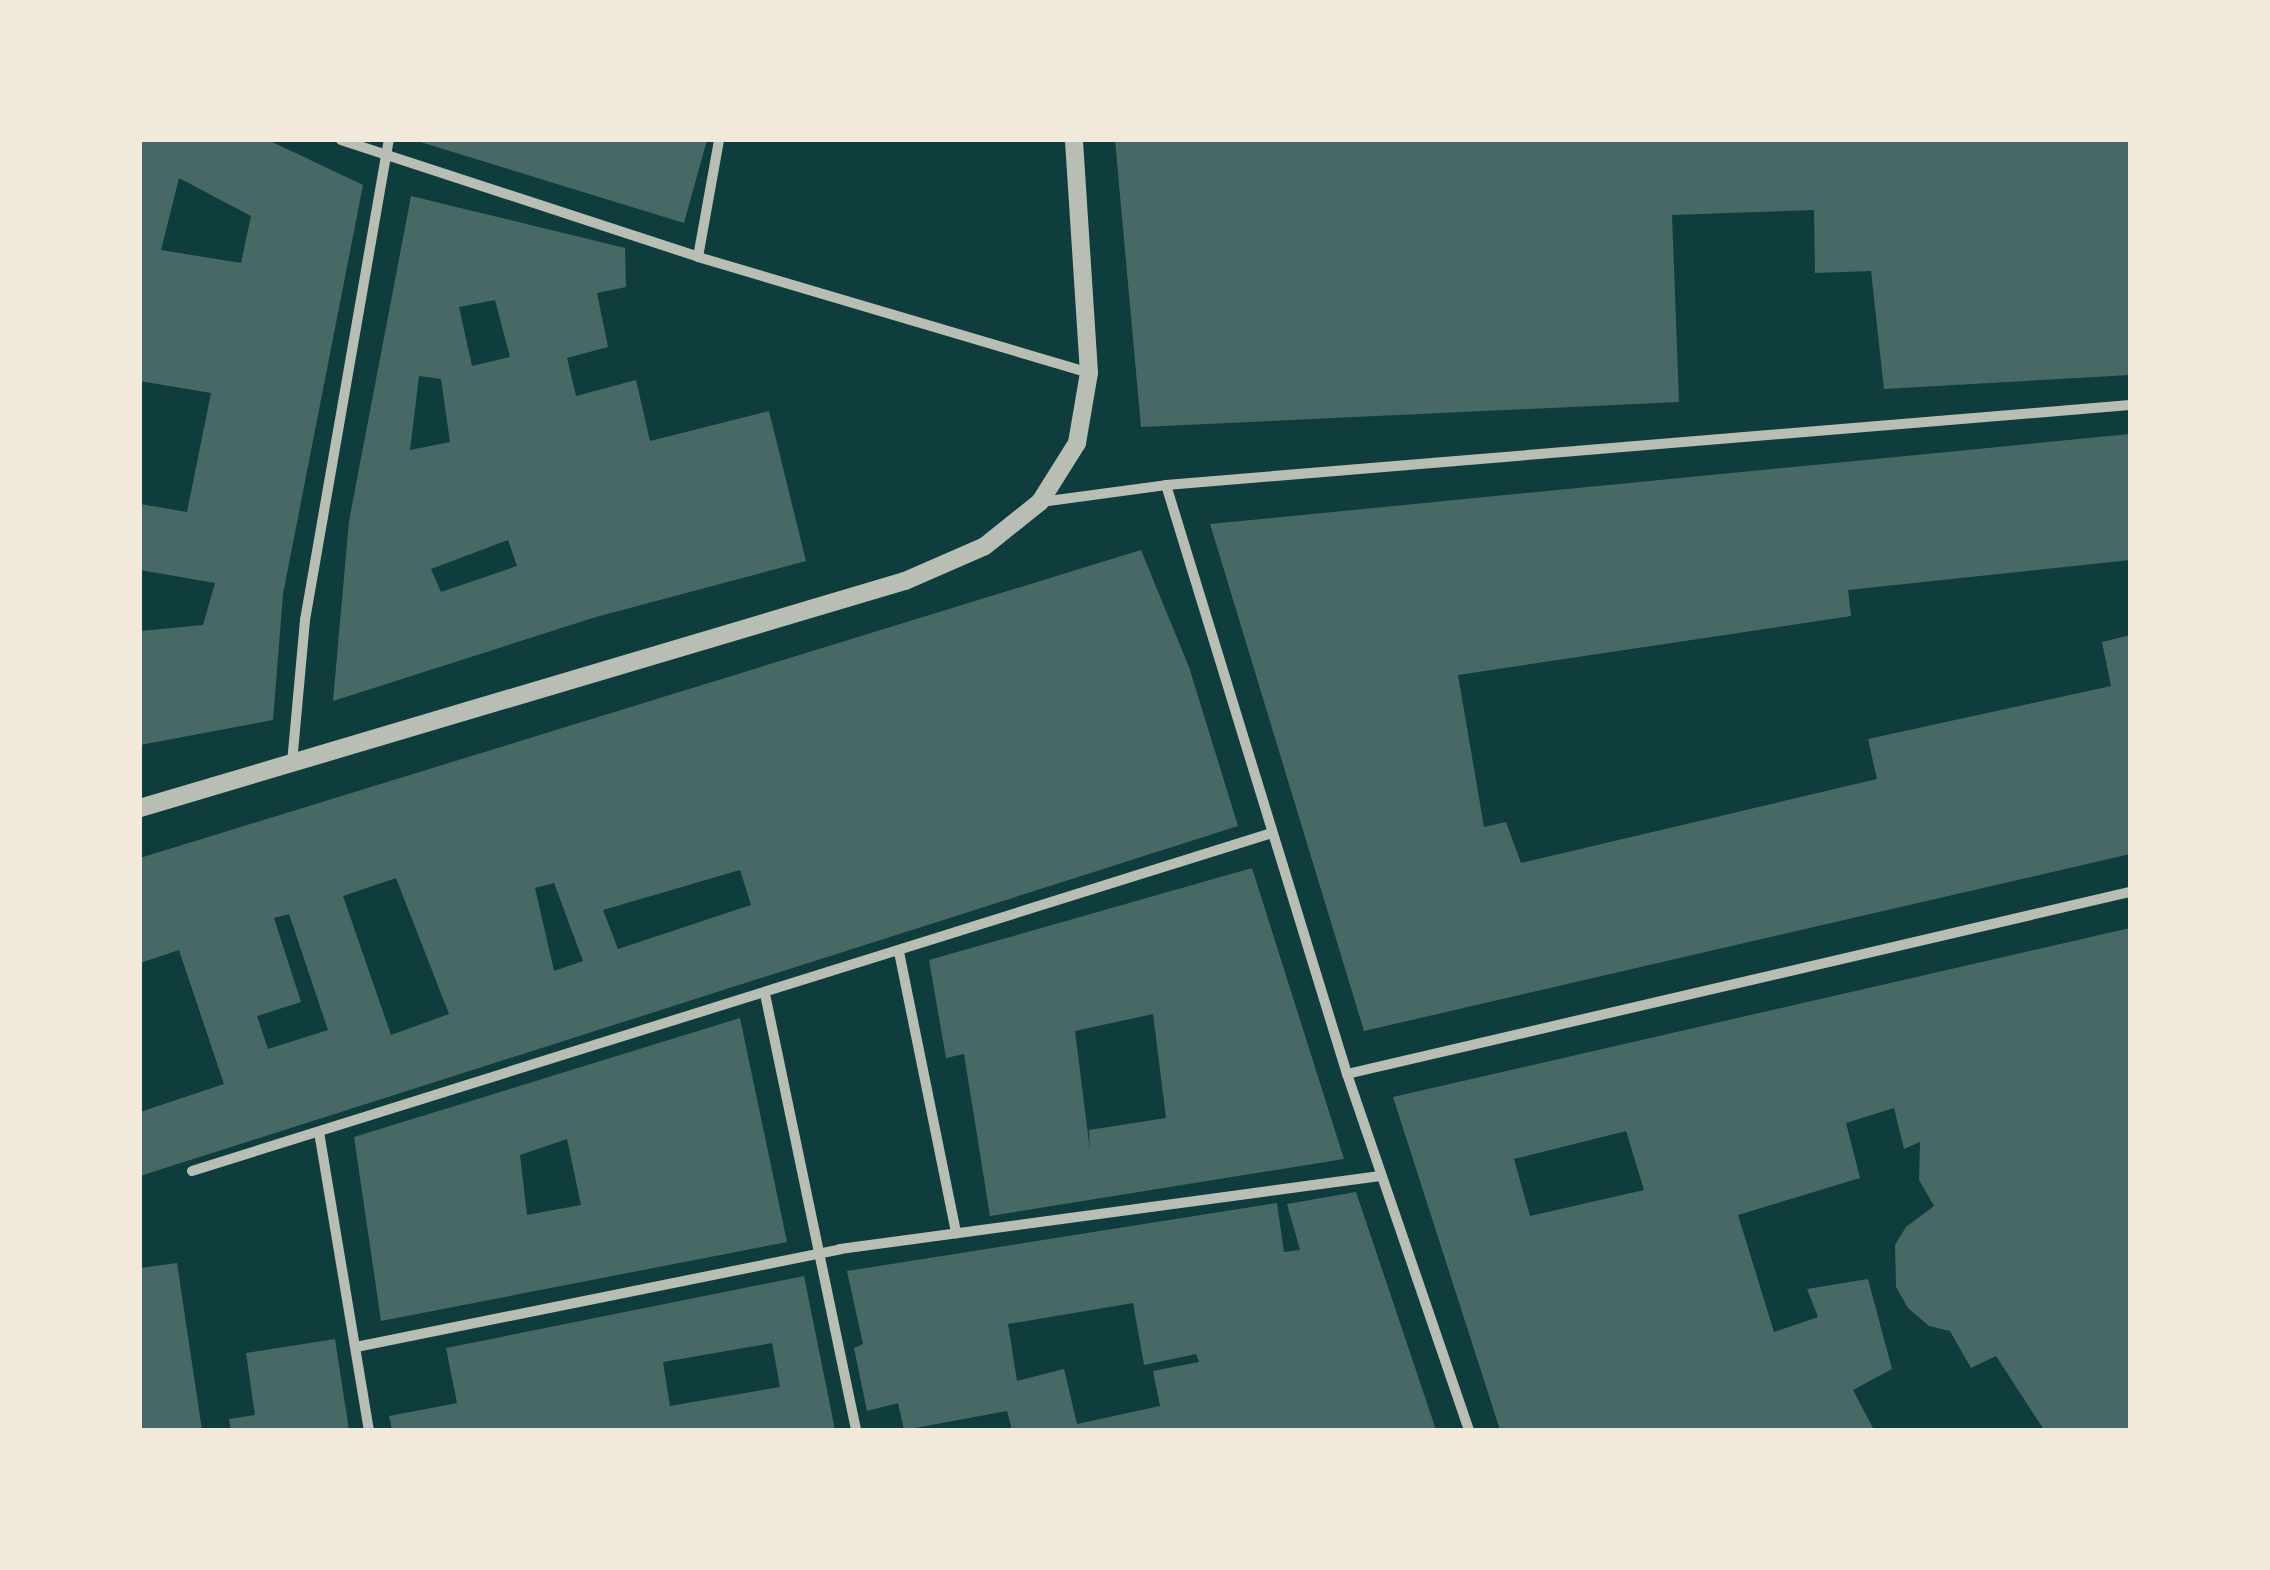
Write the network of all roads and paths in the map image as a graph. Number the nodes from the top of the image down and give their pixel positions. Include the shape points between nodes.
1 (341, 140) edge
2 (389, 140) edge
3 (718, 140) edge
4 (1074, 140) edge
5 (388, 160) junction
6 (698, 257) junction
7 (1089, 373) junction
8 (2130, 405) edge
9 (1166, 485) junction
10 (1040, 502) junction
11 (292, 763) junction
12 (140, 808) edge
13 (1272, 833) junction
14 (2130, 892) edge
15 (898, 952) junction
16 (765, 994) junction
17 (1347, 1074) junction
18 (319, 1132) junction
19 (192, 1171) dead end
20 (1380, 1176) junction
21 (956, 1233) junction
22 (814, 1254) junction
23 (356, 1347) junction
24 (369, 1430) edge
25 (856, 1430) edge
26 (1469, 1430) edge

1 - 5 street
2 - 5 street
3 - 6 street
4 - 7 street
5 - 6 street
5 - 11 street via 304,620
6 - 7 street
7 - 10 street via 1077,443
8 - 9 street
9 - 10 street
9 - 13 street
10 - 11 street via 985,546 905,581
11 - 12 street
13 - 15 street
13 - 17 street
14 - 17 street
15 - 16 street
15 - 21 street
16 - 18 street
16 - 22 street
17 - 20 street
18 - 19 street
18 - 23 street
20 - 21 street
20 - 26 street
21 - 22 street
22 - 23 street
22 - 25 street
23 - 24 street

